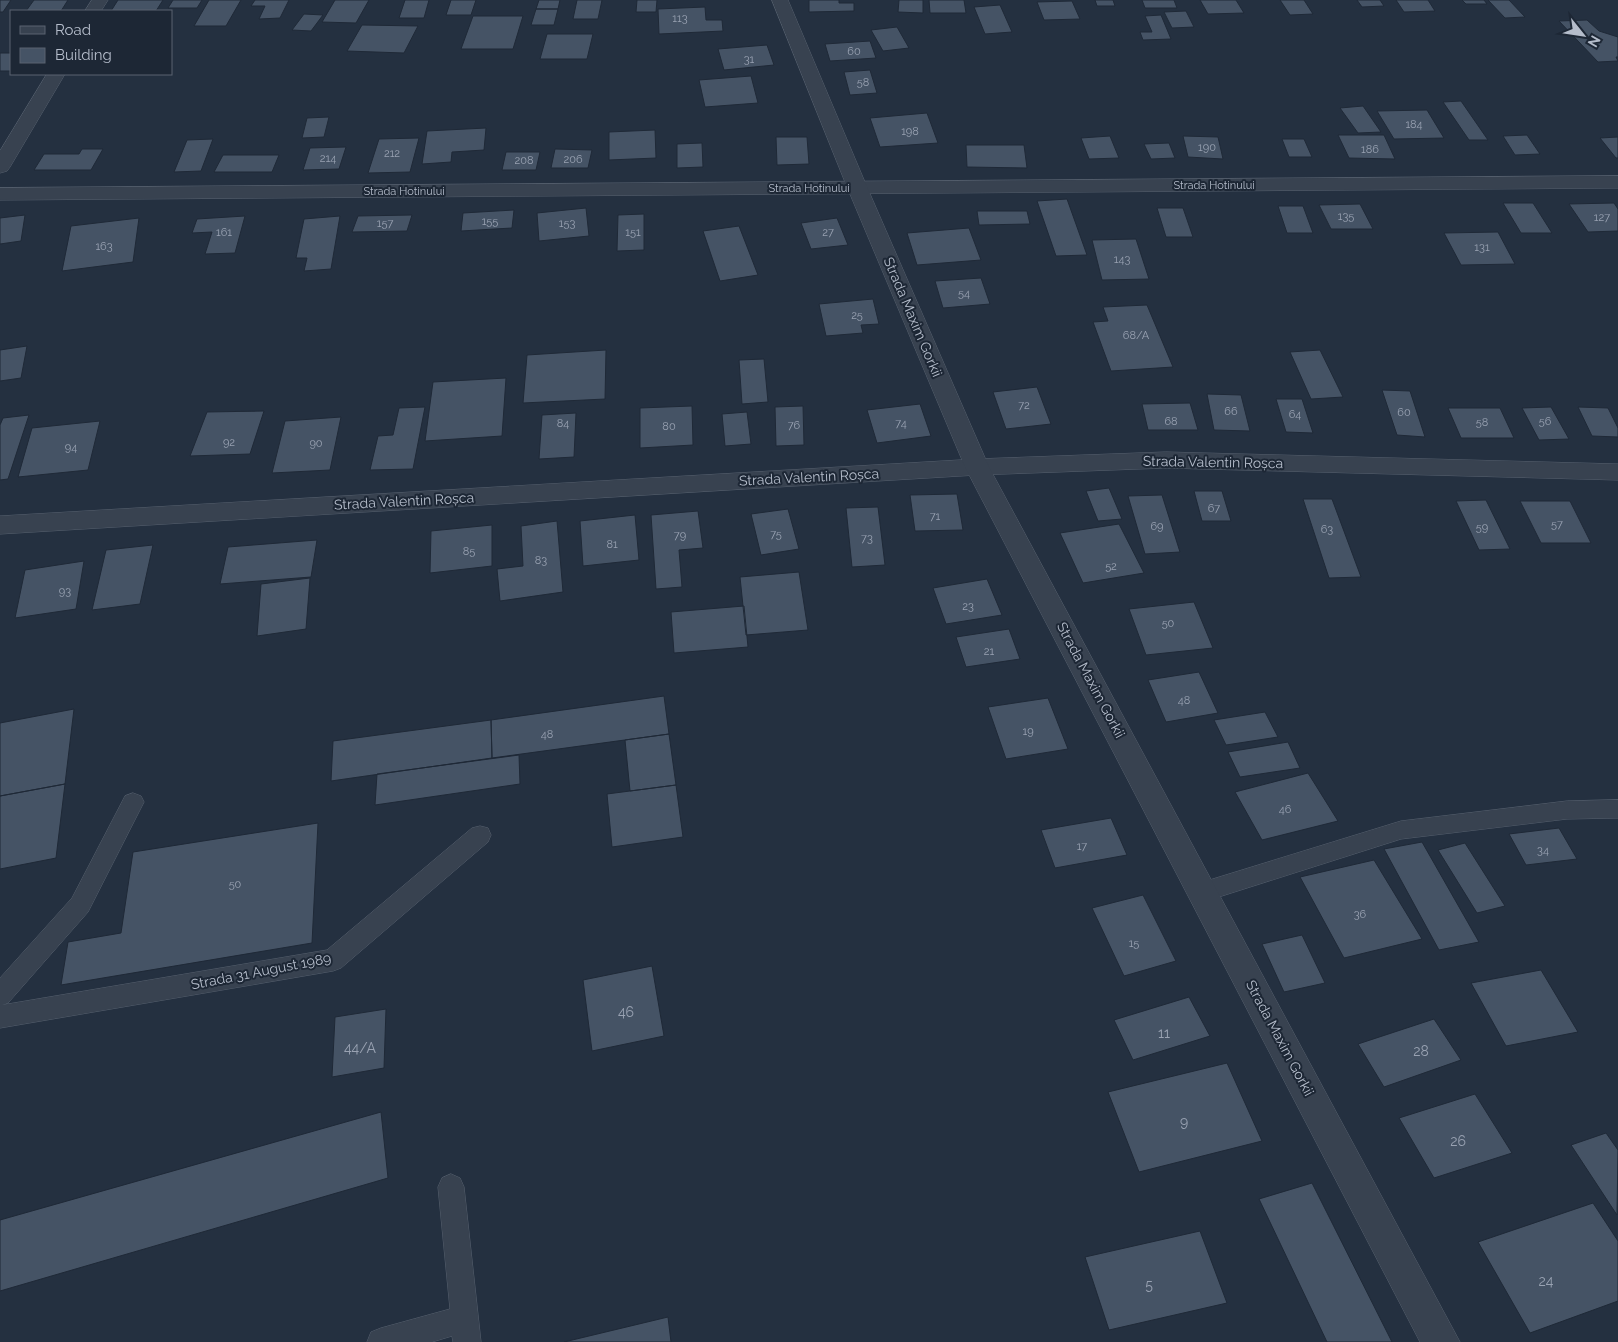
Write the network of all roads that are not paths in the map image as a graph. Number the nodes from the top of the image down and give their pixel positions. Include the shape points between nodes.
1 (780, 0) edge
2 (55, 75) edge
3 (0, 168) edge
4 (1618, 182) edge
5 (857, 187) junction
6 (0, 194) edge
7 (977, 467) junction
8 (1618, 472) edge
9 (0, 524) edge
10 (133, 802) dead end
11 (1618, 809) edge
12 (480, 835) dead end
13 (1203, 892) junction
14 (0, 994) edge
15 (0, 1017) edge
16 (451, 1188) dead end
17 (466, 1330) edge
18 (381, 1342) edge
19 (1441, 1342) edge

1 - 5 street, Strada Maxim Gorkii
2 - 3 street
4 - 5 street, Strada Hotinului
5 - 6 street, Strada Hotinului
5 - 7 street, Strada Maxim Gorkii
7 - 8 street, Strada Valentin Roșca via 1166,460
7 - 9 street, Strada Valentin Roșca
7 - 13 street, Strada Maxim Gorkii
10 - 14 lane via 80,905
11 - 13 lane via 1567,810 1400,830
12 - 15 lane, Strada 31 August 1989 via 333,960
13 - 19 street, Strada Maxim Gorkii
16 - 17 lane
17 - 18 lane

